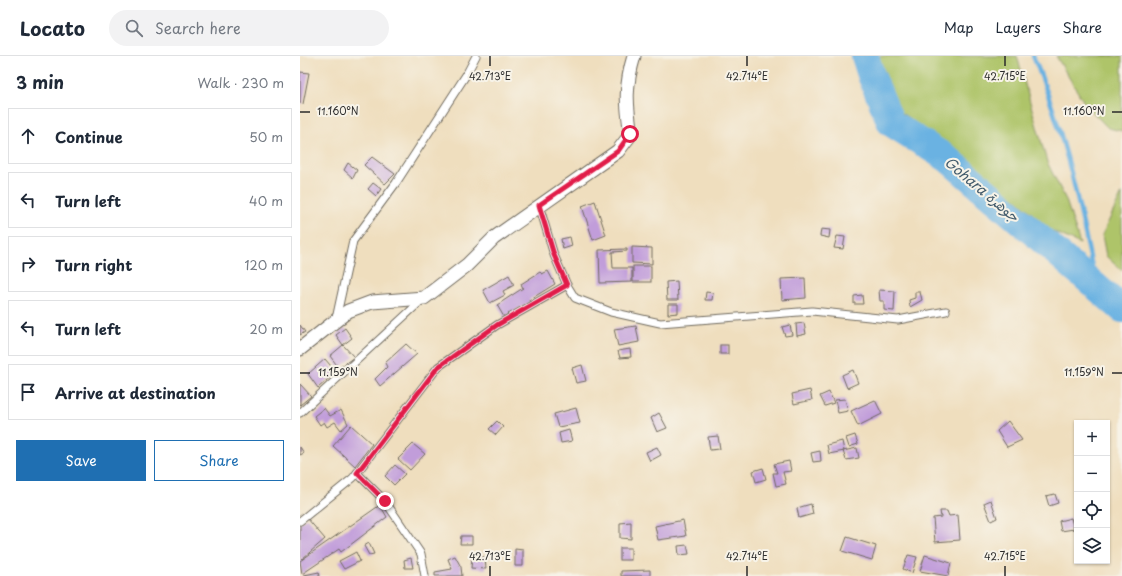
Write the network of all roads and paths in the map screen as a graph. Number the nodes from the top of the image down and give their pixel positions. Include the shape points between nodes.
1 (476, 56) edge
2 (634, 56) edge
3 (539, 205) junction
4 (567, 285) junction
5 (424, 298) junction
6 (946, 311) dead end
7 (336, 321) junction
8 (300, 349) edge
9 (300, 413) edge
10 (357, 473) junction
11 (300, 521) edge
12 (425, 576) edge

1 - 7 lane via 396,183 353,241
2 - 3 street via 627,78 626,106 630,134 618,151
3 - 4 lane via 554,255
3 - 5 street via 494,238 468,265
4 - 6 lane via 575,298 611,312 660,323 812,312 898,320
4 - 10 lane via 497,325 438,367
5 - 7 street via 372,302 348,311
5 - 9 lane
7 - 8 street
10 - 11 lane
10 - 12 lane via 385,501 421,554

